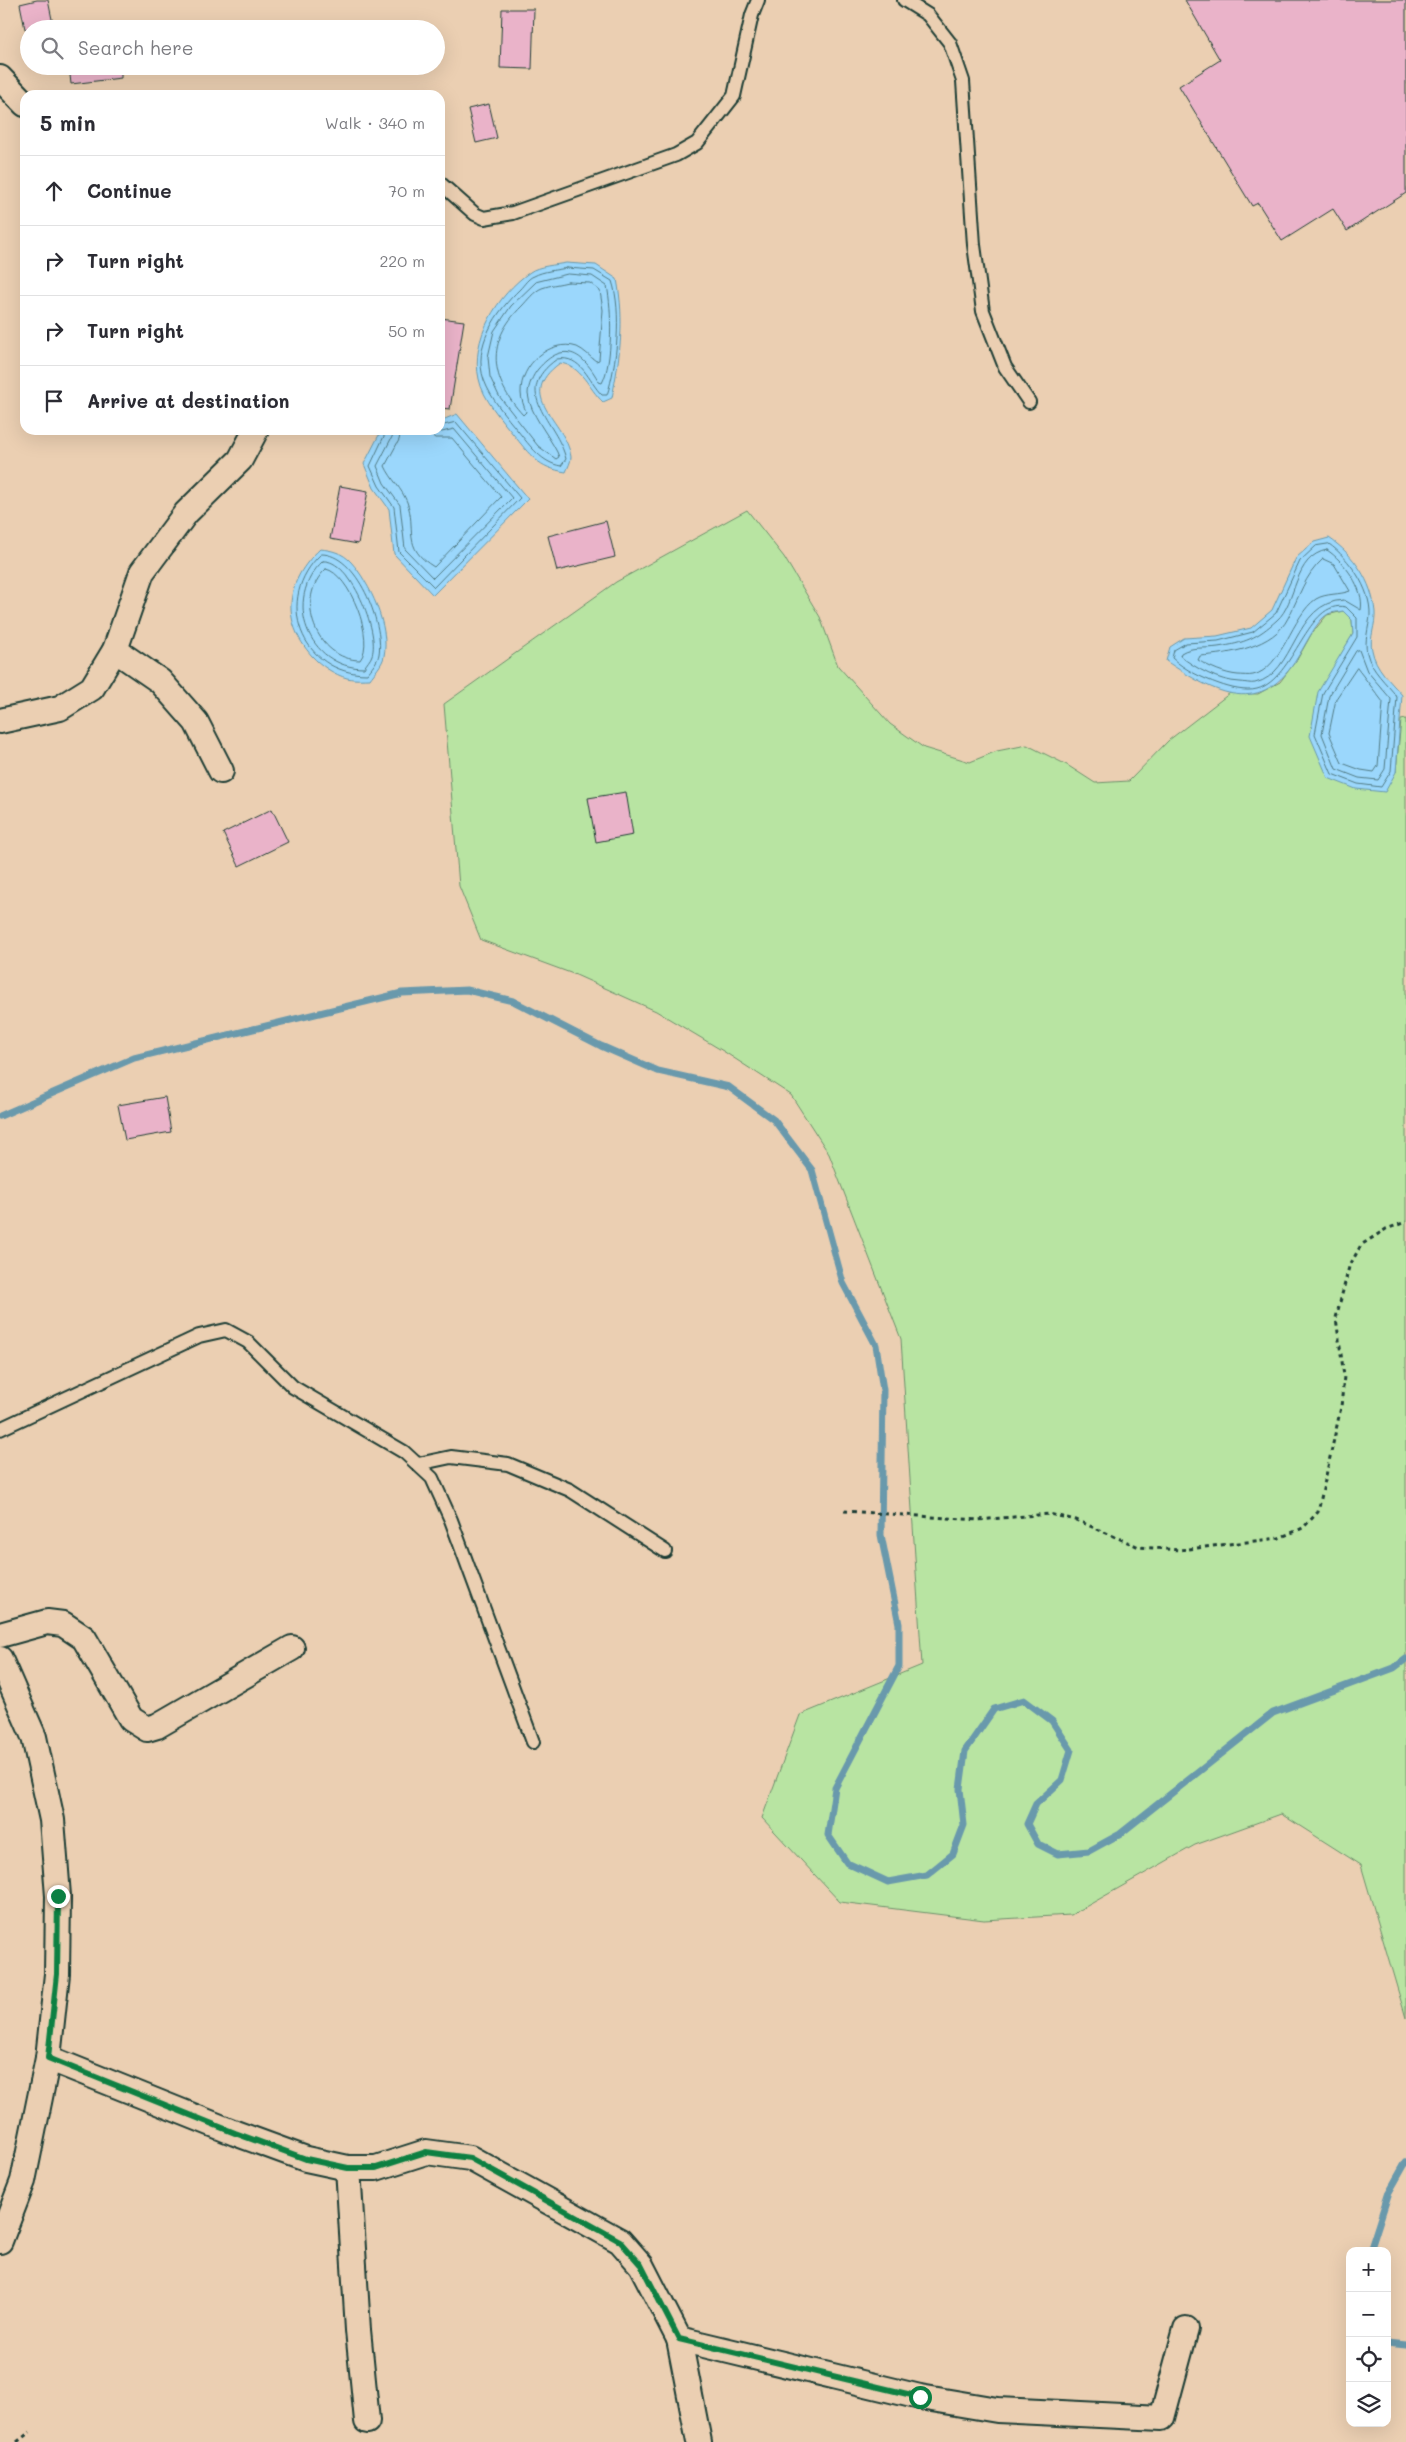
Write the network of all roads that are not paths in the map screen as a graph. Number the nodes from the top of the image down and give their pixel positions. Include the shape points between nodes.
1 (758, 0) edge
2 (904, 0) edge
3 (0, 78) edge
4 (20, 99) edge
5 (445, 187) edge
6 (1029, 402) dead end
7 (253, 435) edge
8 (115, 650) junction
9 (0, 720) edge
10 (221, 771) dead end
11 (0, 1429) edge
12 (418, 1464) junction
13 (665, 1551) dead end
14 (0, 1635) edge
15 (292, 1648) dead end
16 (0, 1659) edge
17 (533, 1742) dead end
18 (48, 2058) junction
19 (348, 2168) junction
20 (0, 2241) edge
21 (1186, 2329) dead end
22 (679, 2339) junction
23 (367, 2421) dead end
24 (699, 2442) edge

1 - 5 lane via 734,96 697,143 676,155 513,213 484,218 475,214
2 - 6 lane via 928,15 950,43 963,81 974,245 983,312 1005,367
3 - 4 street
7 - 8 street via 240,460 186,513 142,572
8 - 9 street via 92,688 60,708
8 - 10 street via 160,681 196,722
11 - 12 lane via 199,1336 226,1330 248,1342 293,1387 404,1452
12 - 13 lane via 451,1457 508,1464 570,1490
12 - 17 lane via 432,1478 451,1520
14 - 15 street via 47,1622 63,1624 84,1638 131,1719 147,1729
16 - 18 street via 34,1737 52,1820 58,1896 57,1974
18 - 19 street via 270,2146 306,2159
18 - 20 street via 23,2181
19 - 22 street via 376,2168 426,2152 470,2158 509,2178 620,2241 641,2265
19 - 23 street
21 - 22 street via 1162,2418 997,2410 920,2397
22 - 24 street

